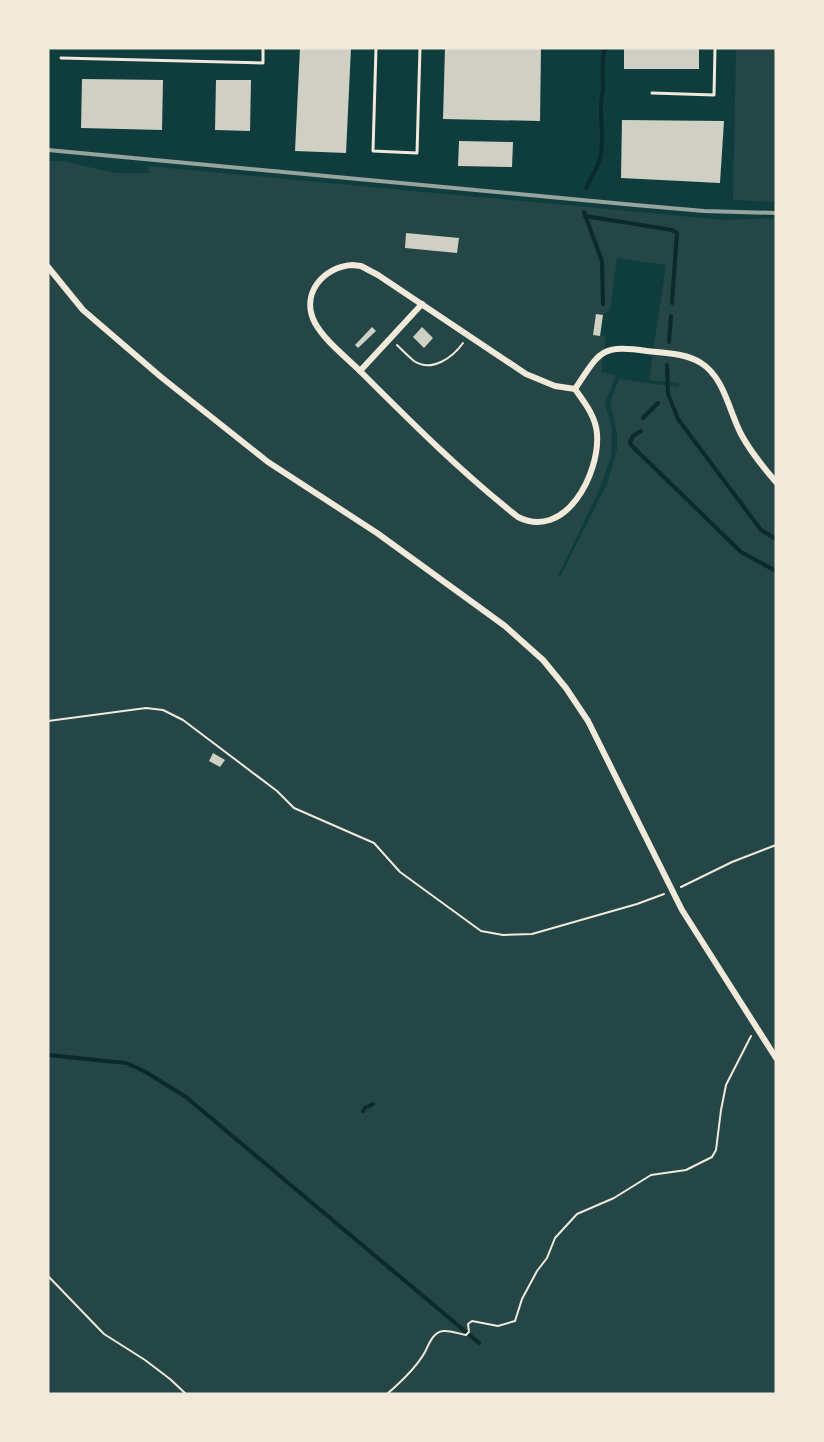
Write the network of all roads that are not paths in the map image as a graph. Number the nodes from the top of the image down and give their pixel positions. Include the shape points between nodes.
1 (263, 48) edge
2 (376, 48) edge
3 (420, 48) edge
4 (715, 48) edge
5 (61, 58) dead end
6 (652, 93) dead end
7 (48, 267) edge
8 (422, 304) junction
9 (360, 371) junction
10 (575, 389) junction
11 (776, 482) edge
12 (776, 1058) edge

1 - 5 lane via 263,63
2 - 3 lane via 373,151 417,153
4 - 6 lane via 714,95
7 - 12 street via 83,310 268,462 377,533 497,621 543,660 588,721 672,891
8 - 9 street
8 - 9 street via 361,266 333,269 319,281 311,298 312,317 322,333
8 - 10 street via 534,378
9 - 10 street via 511,511 533,522 548,522 567,510 592,468 596,428
10 - 11 street via 597,357 611,349 623,347 697,360 716,378 742,436

